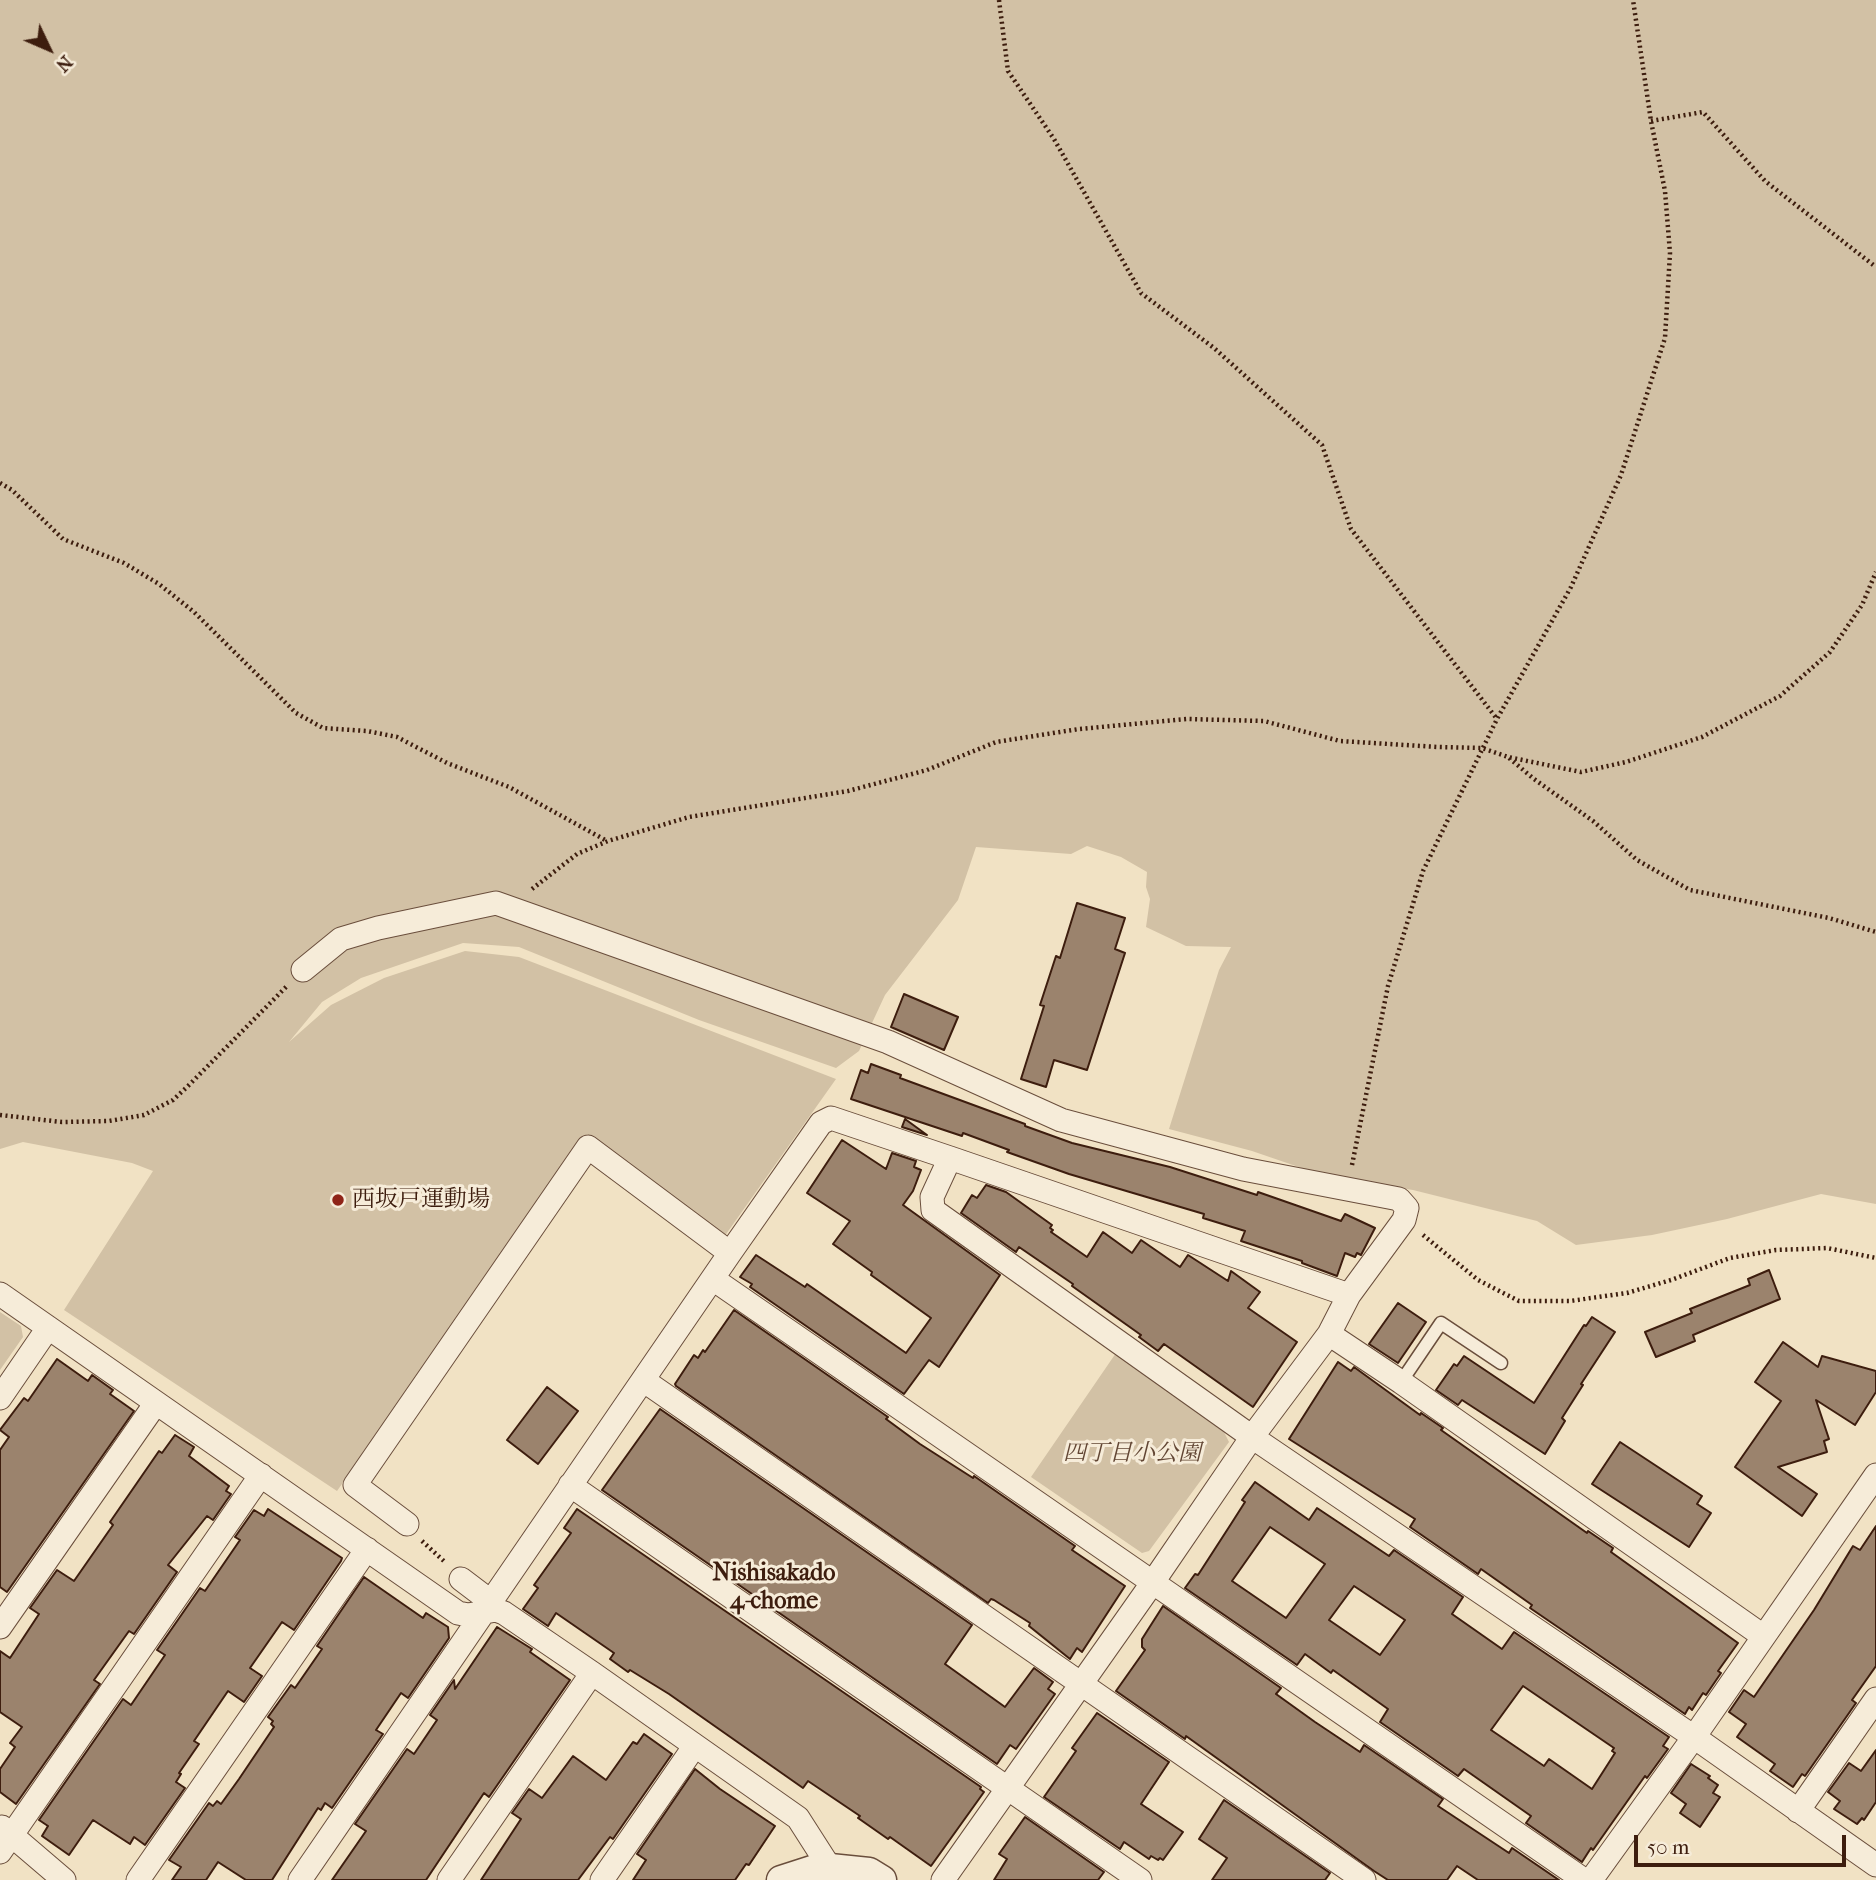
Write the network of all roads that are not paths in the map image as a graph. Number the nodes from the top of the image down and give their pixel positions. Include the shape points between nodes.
1 (303, 970) road end
2 (950, 1157) junction
3 (730, 1253) junction
4 (713, 1279) junction
5 (0, 1294) edge
6 (1349, 1295) junction
7 (48, 1328) junction
8 (1329, 1334) junction
9 (1501, 1363) dead end
10 (643, 1380) junction
11 (1401, 1382) junction
12 (0, 1398) edge
13 (156, 1403) junction
14 (1252, 1437) junction
15 (261, 1475) junction
16 (1876, 1475) edge
17 (570, 1485) junction
18 (407, 1524) road end
19 (367, 1549) junction
20 (461, 1579) road end
21 (1153, 1582) junction
22 (486, 1607) junction
23 (0, 1627) edge
24 (1763, 1636) junction
25 (592, 1673) junction
26 (1081, 1684) junction
27 (1876, 1699) edge
28 (1694, 1737) junction
29 (694, 1747) junction
30 (1008, 1789) junction
31 (1798, 1811) junction
32 (4, 1837) edge
33 (1876, 1865) edge
34 (830, 1868) junction
35 (64, 1880) edge
36 (138, 1880) edge
37 (300, 1880) edge
38 (449, 1880) edge
39 (602, 1880) edge
40 (781, 1880) edge
41 (882, 1880) edge
42 (943, 1880) edge
43 (1140, 1880) edge
44 (1364, 1880) edge
45 (1584, 1880) edge
46 (1591, 1880) edge

1 - 6 street via 341,940 496,903 888,1042 1061,1120 1243,1169 1399,1199 1406,1208 1404,1220
2 - 3 street via 826,1119
2 - 6 street
2 - 14 street via 932,1197 933,1210
3 - 4 street
3 - 18 street via 587,1147 355,1485
4 - 10 street
4 - 21 street
5 - 7 street
6 - 8 street
7 - 12 street
7 - 13 street
8 - 11 street
8 - 14 street
9 - 11 lane via 1441,1323
10 - 17 street
10 - 26 street
11 - 24 street
13 - 15 street
13 - 23 street
14 - 21 street
14 - 28 street
15 - 19 street
15 - 32 street
16 - 24 street
17 - 22 street
17 - 30 street
19 - 22 street via 458,1613 468,1615
19 - 36 street
20 - 22 street
21 - 26 street
21 - 45 street
22 - 25 street via 504,1613
22 - 37 street
24 - 28 street
25 - 29 street
25 - 38 street
26 - 30 street
26 - 44 street
27 - 31 street
28 - 31 street
28 - 46 street
29 - 34 street via 798,1818
29 - 39 street
30 - 42 street
30 - 43 street
31 - 33 street
32 - 35 street
34 - 40 street
34 - 41 street via 869,1872

